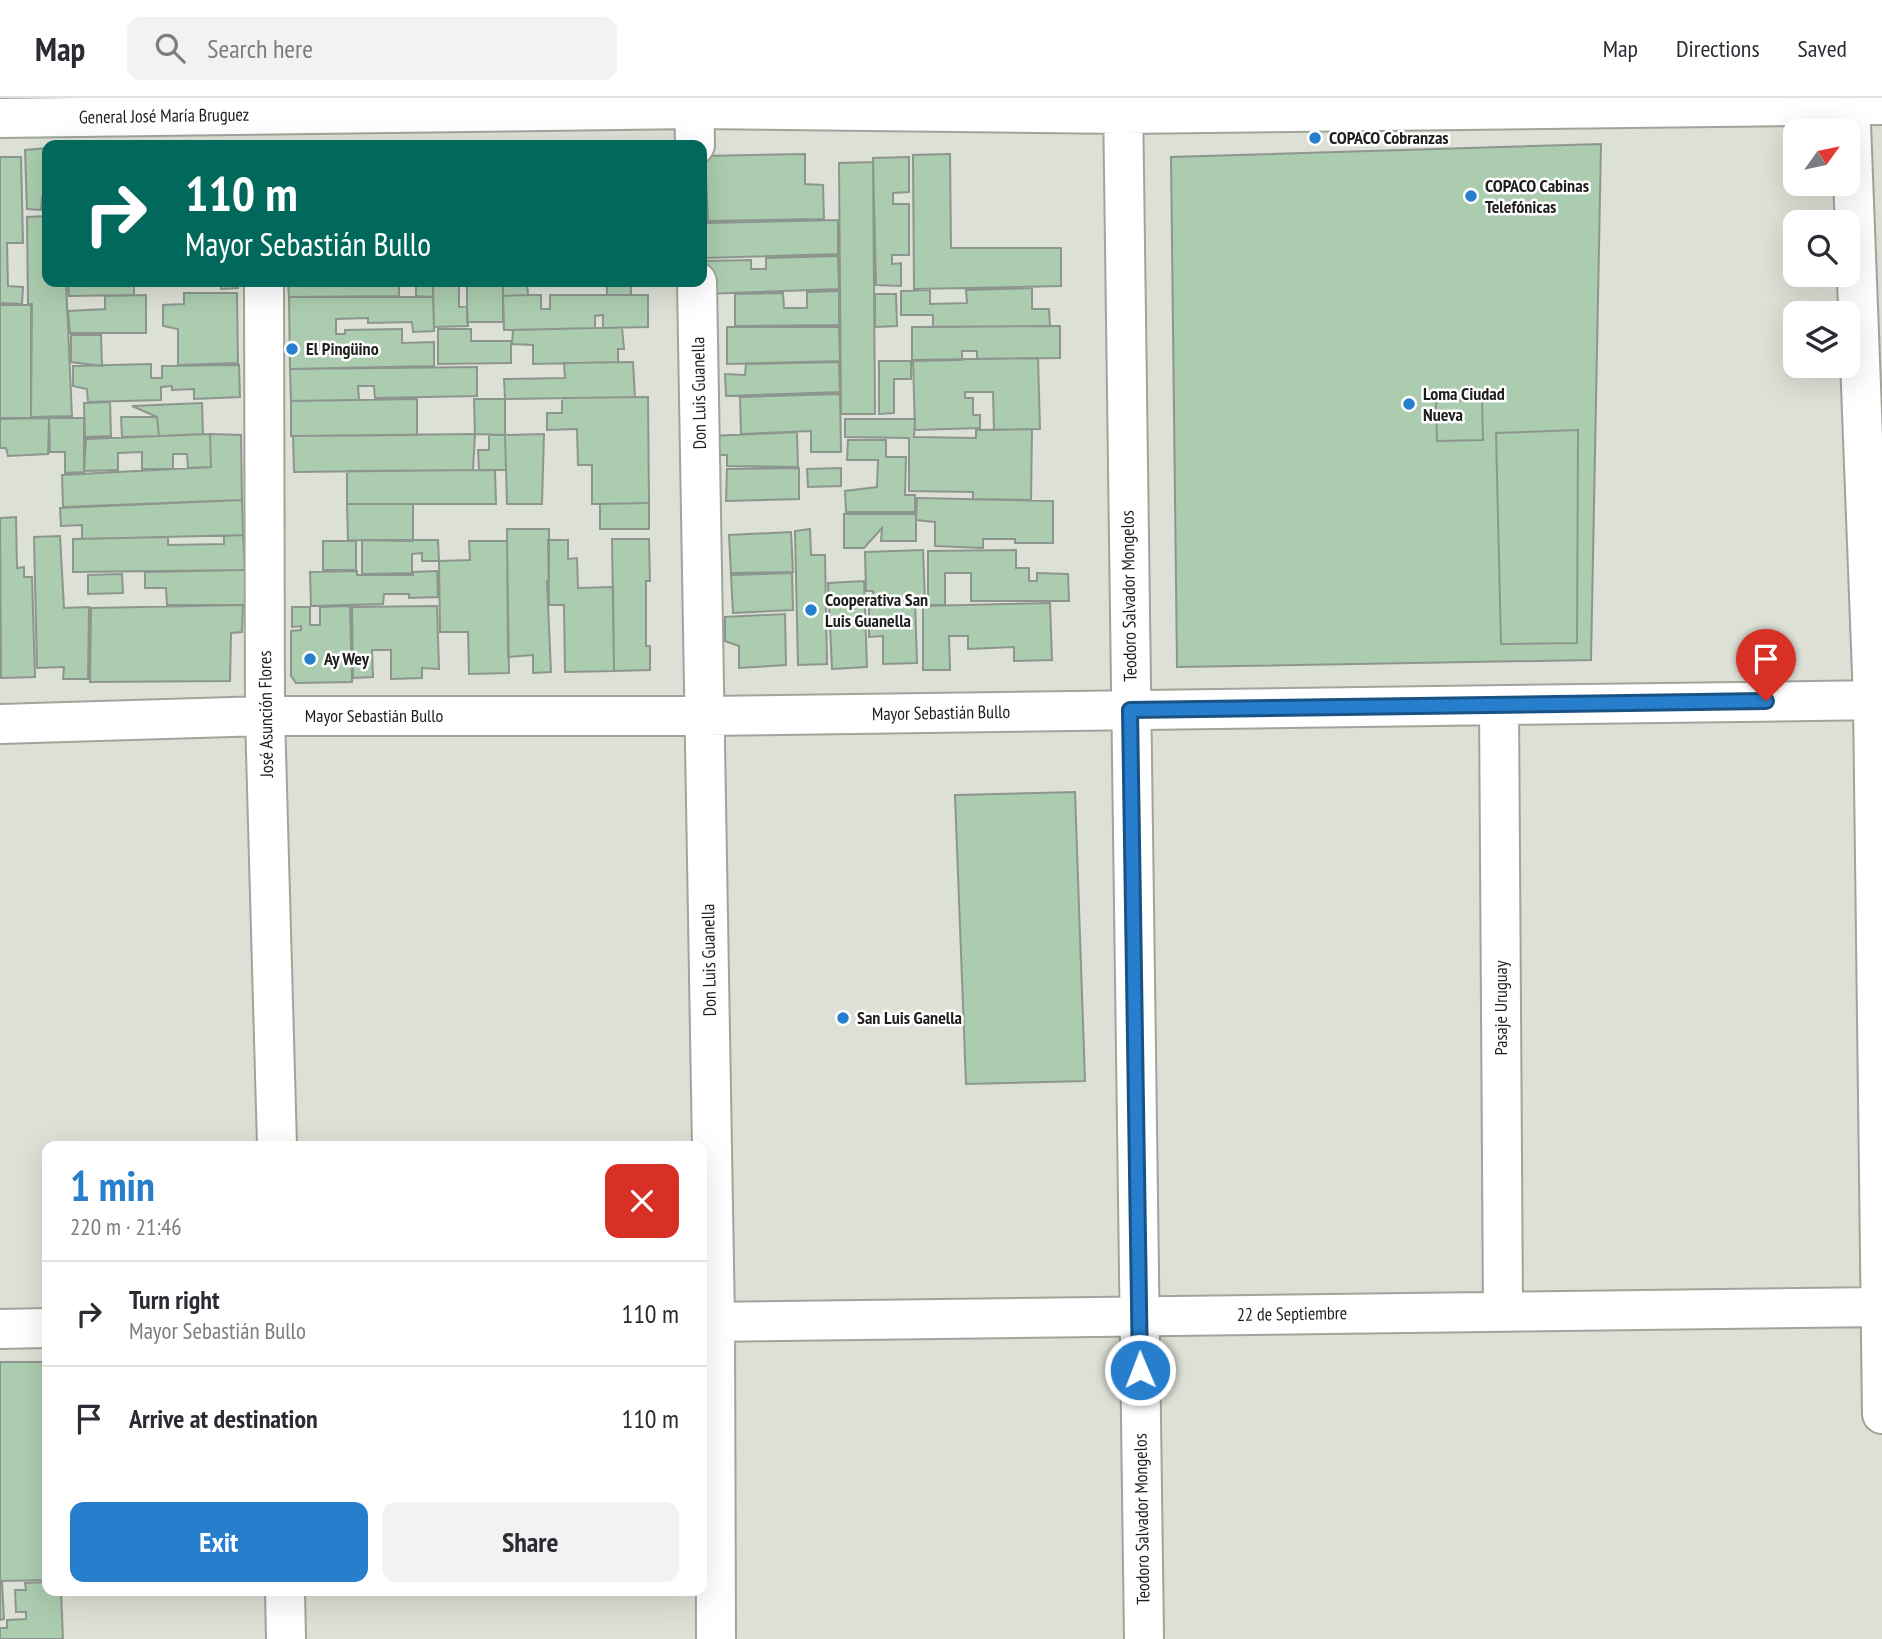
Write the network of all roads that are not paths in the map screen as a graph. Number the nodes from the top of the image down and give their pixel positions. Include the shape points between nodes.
1 (1861, 103) edge
2 (1123, 106) edge
3 (695, 117) edge
4 (0, 118) edge
5 (264, 119) edge
6 (264, 287) edge
7 (697, 287) edge
8 (1878, 700) edge
9 (1499, 705) junction
10 (1130, 710) junction
11 (265, 716) junction
12 (705, 716) junction
13 (0, 724) edge
14 (277, 1141) edge
15 (1881, 1307) edge
16 (1503, 1312) junction
17 (1139, 1316) junction
18 (709, 1322) edge
19 (42, 1328) edge
20 (0, 1329) edge
21 (1882, 1414) edge
22 (285, 1596) edge
23 (286, 1639) edge
24 (716, 1639) edge
25 (1144, 1639) edge

1 - 2 street, General José María Bruguez
1 - 8 street
2 - 3 street, General José María Bruguez
2 - 10 street, Teodoro Salvador Mongelos
3 - 5 street, General José María Bruguez
4 - 5 street, General José María Bruguez
6 - 11 street, José Asunción Flores
7 - 12 street, Don Luis Guanella
8 - 9 street, Mayor Sebastián Bullo
8 - 15 street
9 - 10 street, Mayor Sebastián Bullo
9 - 16 street, Pasaje Uruguay
10 - 12 street, Mayor Sebastián Bullo
10 - 17 street, Teodoro Salvador Mongelos
11 - 12 street, Mayor Sebastián Bullo
11 - 13 street, Mayor Sebastián Bullo
11 - 14 street, José Asunción Flores
12 - 18 street, Don Luis Guanella
15 - 16 street, 22 de Septiembre
15 - 21 street
16 - 17 street, 22 de Septiembre
17 - 18 street, 22 de Septiembre
17 - 25 street, Teodoro Salvador Mongelos
18 - 24 street, Don Luis Guanella
19 - 20 street
22 - 23 street

